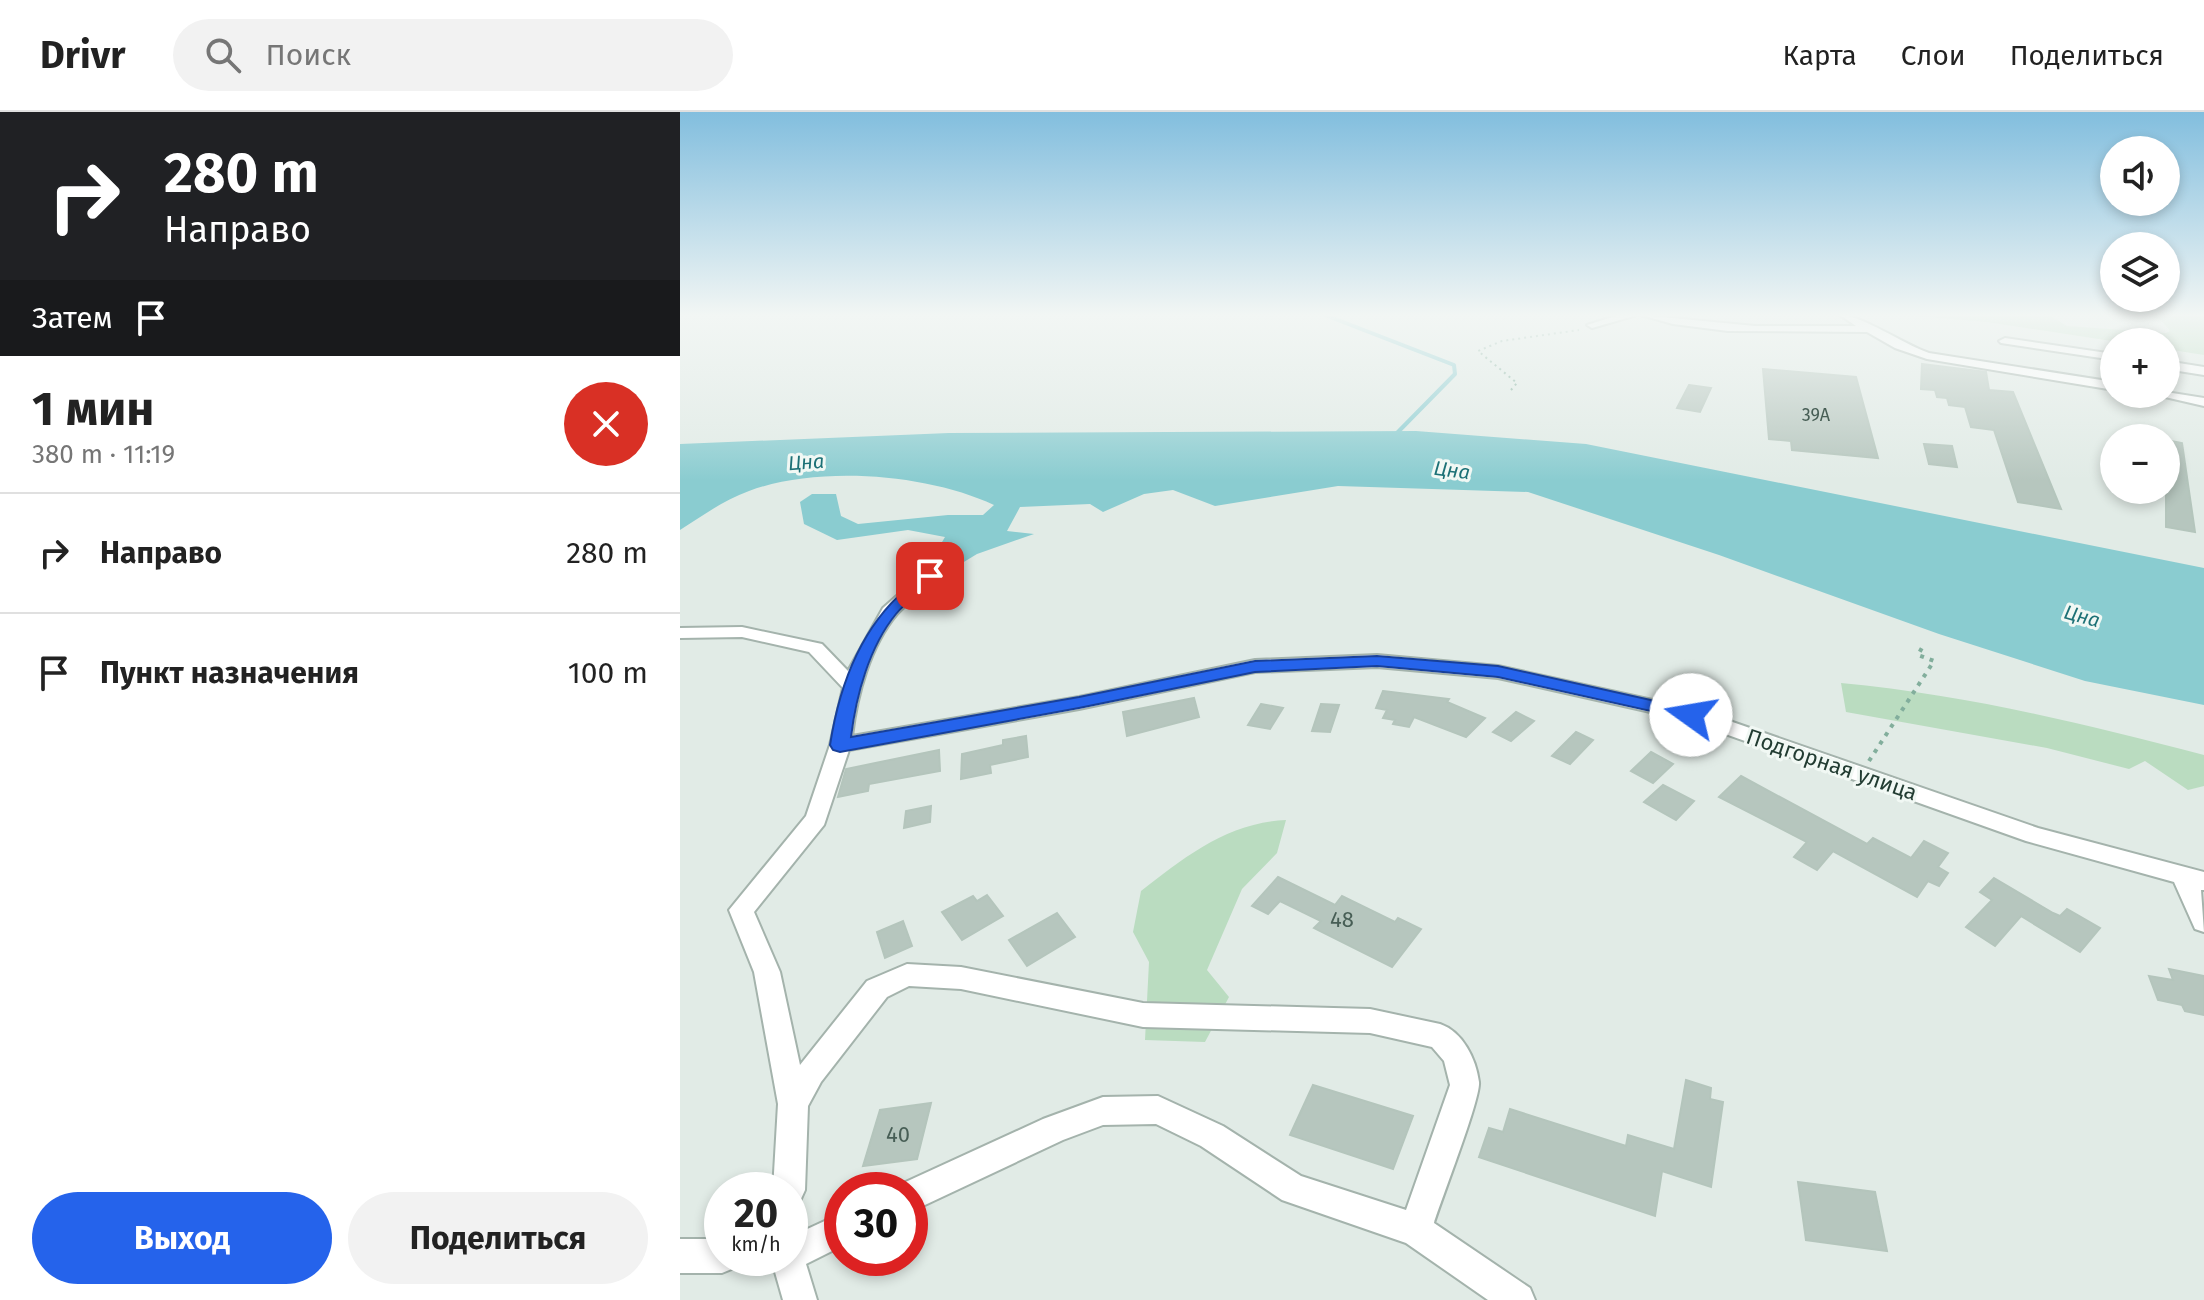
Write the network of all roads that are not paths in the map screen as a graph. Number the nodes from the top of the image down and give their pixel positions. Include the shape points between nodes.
1 (2021, 370) edge
2 (2189, 370) edge
3 (2100, 384) edge
4 (2198, 401) edge
5 (930, 576) dead end
6 (680, 633) edge
7 (853, 687) junction
8 (840, 745) junction
9 (2194, 879) edge
10 (2204, 922) edge
11 (793, 1104) junction
12 (790, 1172) edge
13 (928, 1188) edge
14 (1415, 1230) junction
15 (680, 1256) edge
16 (704, 1256) edge
17 (794, 1276) edge
18 (800, 1300) edge
19 (1518, 1300) edge

1 - 3 street
2 - 4 street
5 - 7 street via 889,612 861,661
6 - 7 street via 742,632 815,648
7 - 8 street
8 - 9 street, Подгорная улица via 1255,666 1377,661 1498,672 1691,715 2034,835
8 - 11 street via 816,819 741,910 767,972
9 - 10 street
11 - 12 street
11 - 14 street via 877,989 907,975 961,978 1143,1015 1370,1021 1440,1036 1457,1055 1465,1085
13 - 14 street via 1103,1111 1158,1110 1212,1136 1293,1189
14 - 19 street
15 - 16 street
17 - 18 street

